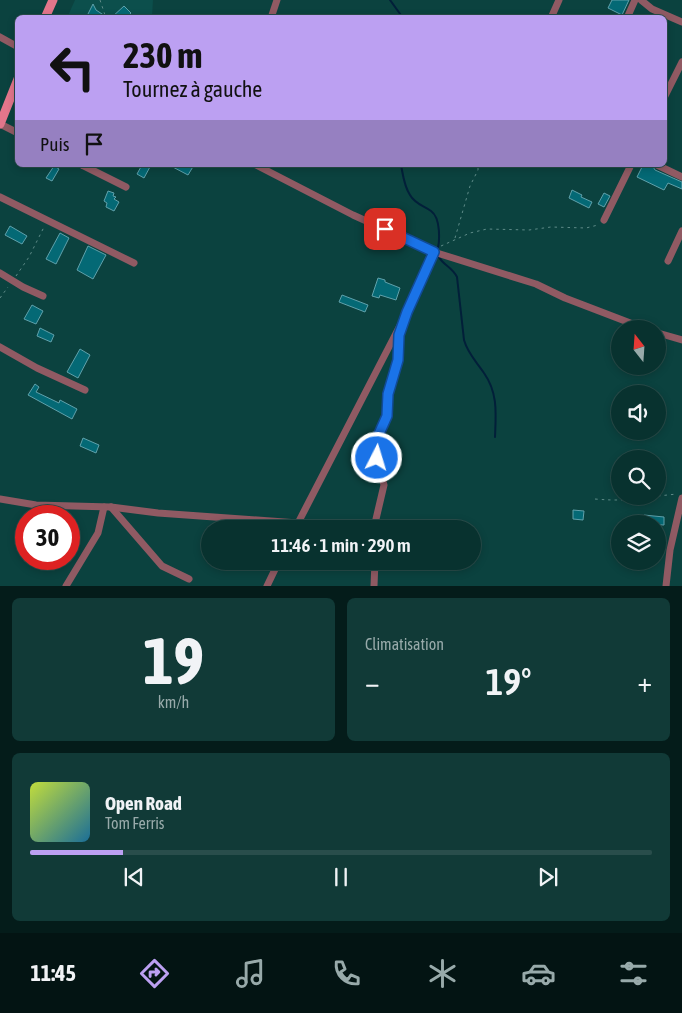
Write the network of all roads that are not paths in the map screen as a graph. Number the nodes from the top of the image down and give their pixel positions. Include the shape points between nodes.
1 (53, 0) edge
2 (276, 0) edge
3 (559, 0) edge
4 (635, 0) edge
5 (641, 0) edge
6 (46, 15) edge
7 (272, 15) edge
8 (552, 15) edge
9 (628, 15) edge
10 (666, 15) edge
11 (667, 16) edge
12 (682, 22) edge
13 (0, 37) edge
14 (15, 45) edge
15 (682, 62) edge
16 (15, 86) edge
17 (667, 92) edge
18 (0, 124) edge
19 (15, 132) edge
20 (86, 167) edge
21 (260, 167) edge
22 (630, 167) edge
23 (661, 167) edge
24 (682, 177) edge
25 (126, 187) dead end
26 (0, 197) edge
27 (604, 220) road end
28 (682, 231) edge
29 (433, 251) junction
30 (668, 261) dead end
31 (134, 263) dead end
32 (0, 273) edge
33 (44, 296) dead end
34 (407, 312) junction
35 (622, 320) edge
36 (666, 335) edge
37 (682, 340) edge
38 (0, 347) edge
39 (85, 390) dead end
40 (682, 498) edge
41 (0, 499) edge
42 (107, 507) junction
43 (232, 520) edge
44 (299, 520) edge
45 (376, 520) edge
46 (275, 570) edge
47 (375, 570) edge
48 (189, 579) dead end
49 (66, 586) edge
50 (267, 586) edge
51 (374, 586) edge
52 (666, 586) edge

1 - 6 main road
2 - 7 street
3 - 8 street
4 - 9 street
5 - 10 street
11 - 12 street
13 - 14 street
15 - 17 street
16 - 18 main road
18 - 19 street
20 - 25 street
21 - 29 street via 353,215
22 - 27 street
23 - 24 street
26 - 31 street
28 - 30 street
29 - 34 street
29 - 35 street via 536,284
32 - 33 street
34 - 44 street
34 - 45 street via 399,335 398,360 388,394 387,416 374,445 384,484
36 - 37 street
38 - 39 street
40 - 52 street via 670,550
41 - 42 street via 36,505
42 - 43 street
42 - 48 street via 162,566
42 - 49 street via 98,533
46 - 50 street
47 - 51 street

